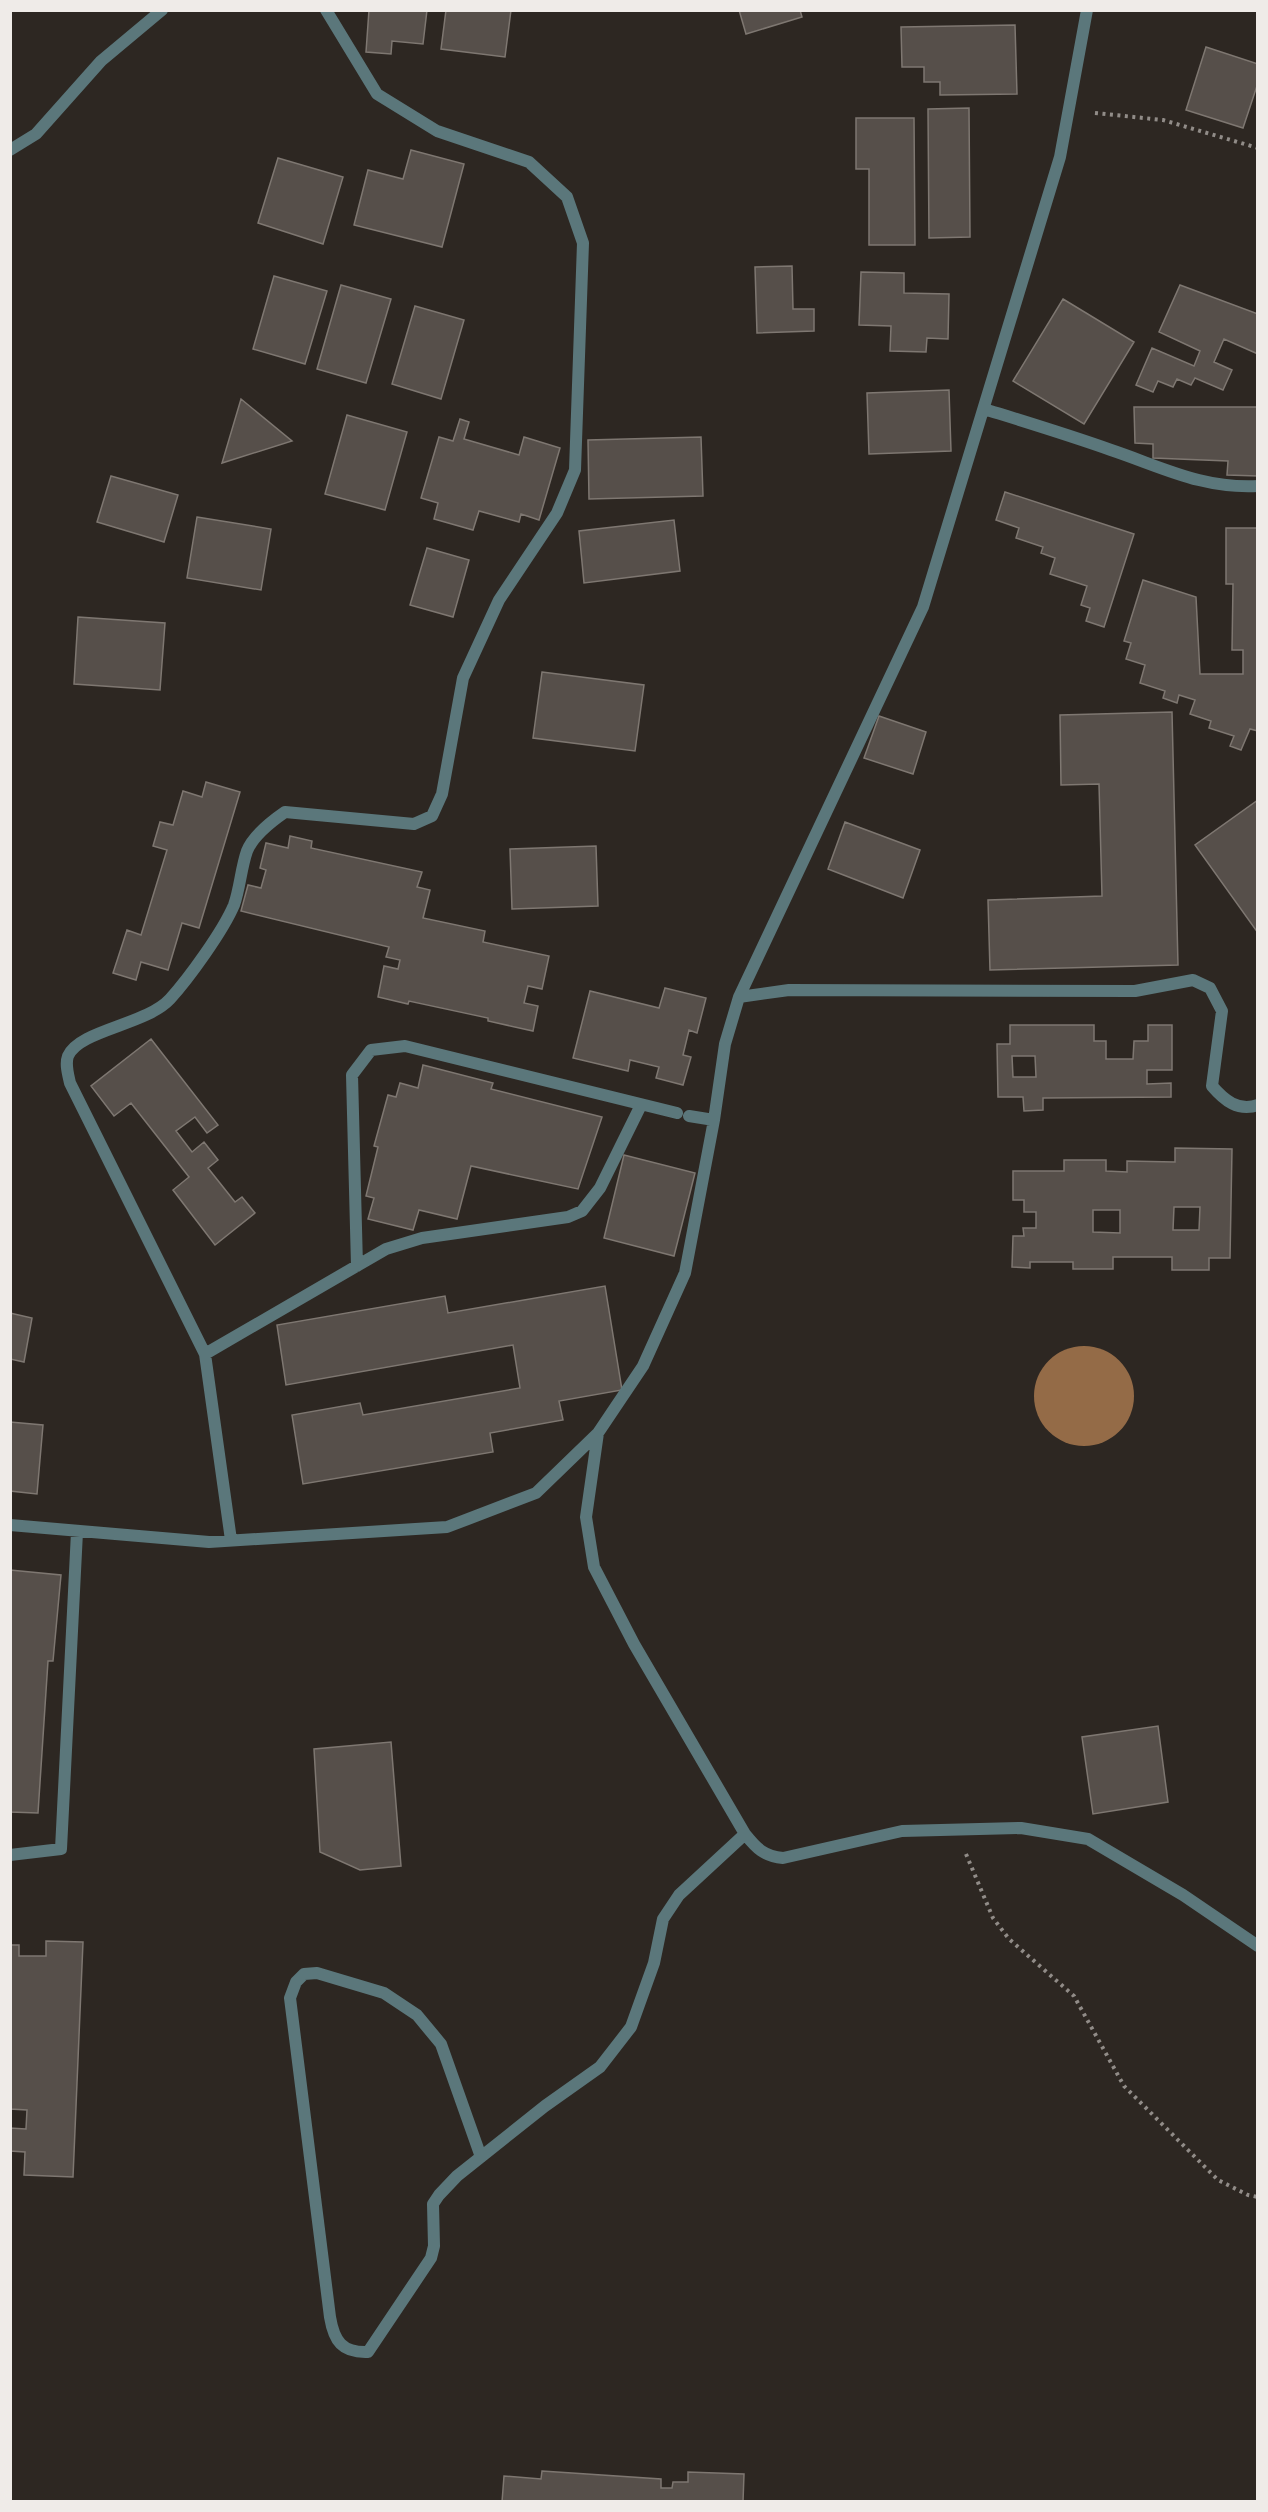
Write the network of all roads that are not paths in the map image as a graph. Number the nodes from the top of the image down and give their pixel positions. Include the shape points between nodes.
1 (162, 10) edge
2 (326, 10) edge
3 (1087, 10) edge
4 (10, 150) edge
5 (984, 409) junction
6 (1257, 486) edge
7 (739, 997) junction
8 (641, 1105) junction
9 (1257, 1105) edge
10 (714, 1120) junction
11 (357, 1266) junction
12 (206, 1354) junction
13 (598, 1434) junction
14 (10, 1526) edge
15 (77, 1532) junction
16 (231, 1540) junction
17 (745, 1834) junction
18 (10, 1855) edge
19 (1257, 1946) edge
20 (481, 2157) junction

1 - 4 street via 101,61 36,134
2 - 12 street via 377,94 437,131 529,162 567,197 583,243 575,470 557,513 499,600 463,678 442,794 432,816 414,824 285,812 248,849 234,904 169,1001 145,1017 77,1042 68,1057 70,1083
3 - 5 street via 1060,157
5 - 6 street via 1192,480 1232,488
5 - 7 street via 923,607
7 - 9 street via 789,990 1135,991 1193,980 1210,988 1222,1011 1212,1086 1222,1099 1237,1106
7 - 10 street via 725,1044
8 - 10 street
8 - 11 street via 600,1188 582,1211 568,1217 422,1238 386,1249
8 - 11 street via 405,1046 371,1050 352,1075
10 - 13 street via 685,1273 643,1366
11 - 12 street
12 - 16 street
13 - 16 street via 537,1493 447,1527
13 - 17 street via 586,1517 594,1567 634,1644
14 - 15 street
15 - 16 street via 209,1542
15 - 18 street via 61,1849
17 - 19 street via 768,1857 783,1858 902,1831 1021,1828 1088,1839 1183,1895
17 - 20 street via 679,1895 663,1919 654,1963 631,2027 600,2067
20 - 20 street via 441,2044 417,2016 384,1993 317,1973 304,1974 296,1982 290,1998 330,2317 341,2344 354,2353 368,2352 431,2258 433,2204

